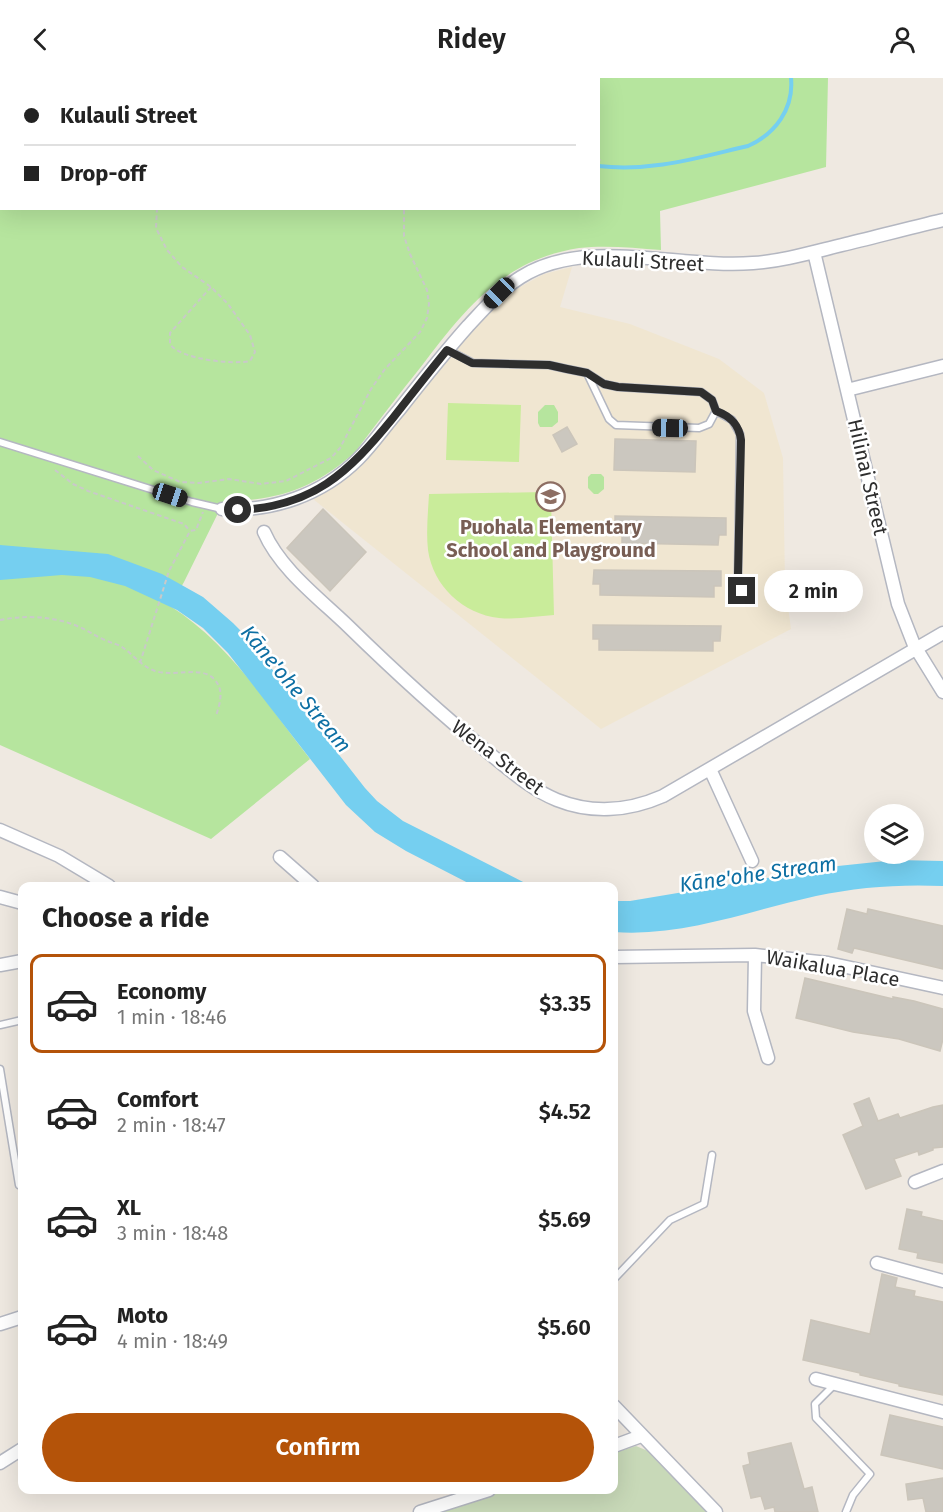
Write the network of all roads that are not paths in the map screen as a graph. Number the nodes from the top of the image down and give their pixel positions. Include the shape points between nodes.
1 (943, 220) edge
2 (814, 252) junction
3 (447, 350) junction
4 (943, 366) edge
5 (587, 373) junction
6 (847, 390) junction
7 (716, 411) junction
8 (0, 442) edge
9 (222, 509) joint
10 (264, 532) dead end
11 (745, 597) dead end
12 (943, 633) edge
13 (915, 648) junction
14 (943, 692) edge
15 (710, 770) junction
16 (0, 830) edge
17 (280, 857) dead end
18 (752, 861) dead end
19 (103, 882) edge
20 (308, 882) edge
21 (0, 897) edge
22 (18, 902) edge
23 (755, 955) junction
24 (618, 957) edge
25 (18, 962) edge
26 (0, 965) edge
27 (943, 988) edge
28 (18, 1021) edge
29 (0, 1025) edge
30 (768, 1058) dead end
31 (0, 1069) edge
32 (712, 1155) dead end
33 (943, 1170) edge
34 (18, 1179) edge
35 (915, 1182) dead end
36 (877, 1263) dead end
37 (618, 1276) edge
38 (943, 1281) edge
39 (18, 1318) edge
40 (0, 1324) edge
41 (816, 1379) dead end
42 (835, 1384) junction
43 (618, 1410) edge
44 (943, 1412) edge
45 (641, 1436) junction
46 (618, 1445) edge
47 (18, 1452) edge
48 (0, 1463) edge
49 (476, 1494) edge
50 (420, 1512) edge
51 (716, 1512) edge
52 (846, 1512) edge

1 - 2 street, Kulauli Street
2 - 3 street, Kulauli Street via 735,264 596,256 551,263 524,275 499,293
2 - 6 street, Hilinai Street
3 - 5 lane via 472,363 549,365
3 - 9 street, Kulauli Street via 363,453 331,481 302,497 274,506
4 - 6 street
5 - 7 lane via 604,384 618,387 701,392 712,400
5 - 7 lane via 609,419 620,427 699,429 709,424
6 - 13 street, Hilinai Street via 898,604
7 - 11 lane via 732,420 740,434 738,574
8 - 9 lane
10 - 15 street, Wena Street via 281,561 392,669 448,720 546,795 583,807 624,808 663,796
12 - 13 street, Wena Street
13 - 14 street, Hilinai Street
13 - 15 street, Wena Street
15 - 18 street
16 - 19 street via 59,855
17 - 20 street
21 - 22 street
23 - 24 street, Waikalua Place
23 - 27 street, Waikalua Place via 828,963
23 - 30 street via 754,1011
25 - 26 street
28 - 29 lane
31 - 34 lane
32 - 37 lane via 704,1204 670,1220
33 - 35 street
36 - 38 street
39 - 40 street
41 - 42 street
42 - 44 street
42 - 52 lane via 817,1401 814,1414 870,1474
43 - 45 street
45 - 46 street
45 - 51 street
47 - 48 street
49 - 50 street

